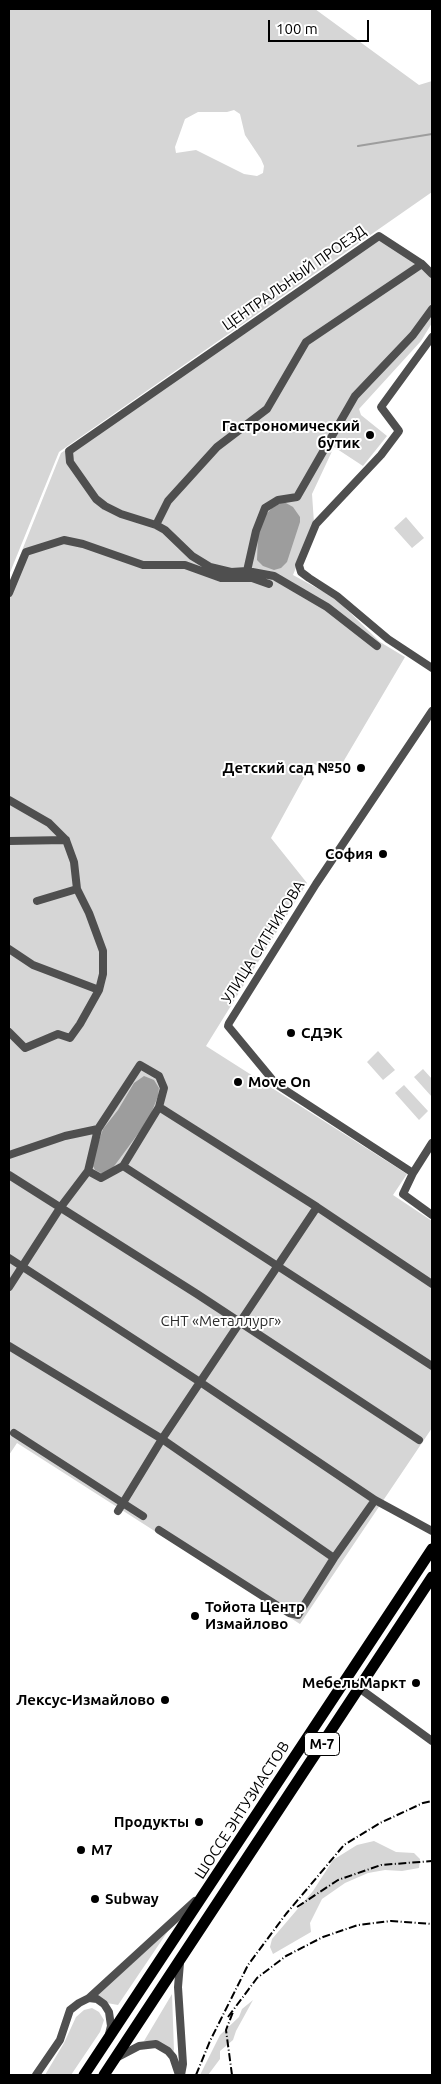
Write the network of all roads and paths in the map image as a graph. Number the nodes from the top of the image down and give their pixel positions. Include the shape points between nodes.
1 (422, 264) junction
2 (432, 274) edge
3 (432, 309) edge
4 (432, 337) edge
5 (156, 525) junction
6 (247, 571) junction
7 (270, 584) dead end
8 (9, 593) edge
9 (377, 646) dead end
10 (432, 668) edge
11 (432, 711) edge
12 (9, 800) edge
13 (66, 840) junction
14 (9, 841) edge
15 (77, 889) junction
16 (36, 901) dead end
17 (9, 950) edge
18 (99, 990) junction
19 (9, 1032) edge
20 (159, 1107) junction
21 (98, 1129) junction
22 (432, 1143) edge
23 (9, 1155) edge
24 (122, 1166) junction
25 (88, 1171) junction
26 (413, 1172) junction
27 (9, 1174) edge
28 (317, 1207) junction
29 (60, 1208) junction
30 (432, 1215) edge
31 (9, 1258) edge
32 (23, 1266) junction
33 (278, 1266) junction
34 (432, 1284) edge
35 (9, 1287) edge
36 (240, 1323) junction
37 (9, 1346) edge
38 (432, 1366) edge
39 (200, 1382) junction
40 (14, 1433) dead end
41 (162, 1440) junction
42 (419, 1440) dead end
43 (375, 1500) junction
44 (120, 1507) junction
45 (143, 1516) dead end
46 (159, 1530) dead end
47 (432, 1531) edge
48 (432, 1549) edge
49 (334, 1558) junction
50 (432, 1577) edge
51 (359, 1688) junction
52 (432, 1741) edge
53 (206, 1891) junction
54 (180, 1960) junction
55 (89, 1998) junction
56 (107, 2040) junction
57 (115, 2059) junction
58 (106, 2073) edge
59 (36, 2075) edge
60 (84, 2075) edge
61 (180, 2075) edge

1 - 2 street
1 - 5 street via 306,342 267,410 217,447 168,501
1 - 5 street, ЦЕНТРАЛЬНЫЙ ПРОЕЗД via 379,236 69,451 70,462 96,499 122,514
3 - 6 street via 355,396 297,497 278,500 265,508
4 - 10 street via 381,407 399,431 316,524 299,566 301,572 337,596 388,639
5 - 6 street, ЦЕНТРАЛЬНЫЙ ПРОЕЗД via 210,567 232,572
6 - 9 street, ЦЕНТРАЛЬНЫЙ ПРОЕЗД via 274,576 327,607
7 - 8 street via 252,578 221,578 185,565 143,565 64,540 26,552
11 - 26 street, УЛИЦА СИТНИКОВА via 320,876 228,1026 276,1084
12 - 13 street via 49,823
13 - 14 street
13 - 15 street via 74,862
15 - 16 street
15 - 18 street via 103,951
17 - 18 street via 33,965
18 - 19 street via 70,1038 58,1034 25,1048
20 - 21 street via 164,1088 162,1082 159,1076 140,1065
20 - 24 street
20 - 28 street
21 - 23 street via 65,1136
21 - 25 street
22 - 26 street
24 - 25 street via 101,1178
24 - 33 street
25 - 29 street
26 - 30 street via 403,1194
27 - 29 street
28 - 33 street
28 - 34 street
29 - 32 street
29 - 36 street
31 - 32 street
32 - 35 street
32 - 39 street
33 - 36 street
33 - 38 street
36 - 39 street
36 - 42 street
37 - 41 street
39 - 41 street
39 - 43 street
40 - 44 street
41 - 44 street
41 - 49 street
43 - 47 street
43 - 49 street
44 - 45 street
46 - 49 street via 249,1591 298,1615
48 - 53 highway, ШОССЕ ЭНТУЗИАСТОВ / М-7
50 - 51 highway, ШОССЕ ЭНТУЗИАСТОВ / М-7
51 - 52 street
51 - 54 highway, ШОССЕ ЭНТУЗИАСТОВ / М-7
53 - 55 street
53 - 56 highway, ШОССЕ ЭНТУЗИАСТОВ / М-7
54 - 57 highway, ШОССЕ ЭНТУЗИАСТОВ / М-7
54 - 61 street via 178,1987 183,2064
55 - 56 street via 97,1999 109,2012 111,2026
55 - 59 street via 70,2010 60,2040
56 - 60 highway, ШОССЕ ЭНТУЗИАСТОВ / М-7
57 - 58 highway, ШОССЕ ЭНТУЗИАСТОВ / М-7
57 - 61 street via 136,2047 156,2044 173,2057

